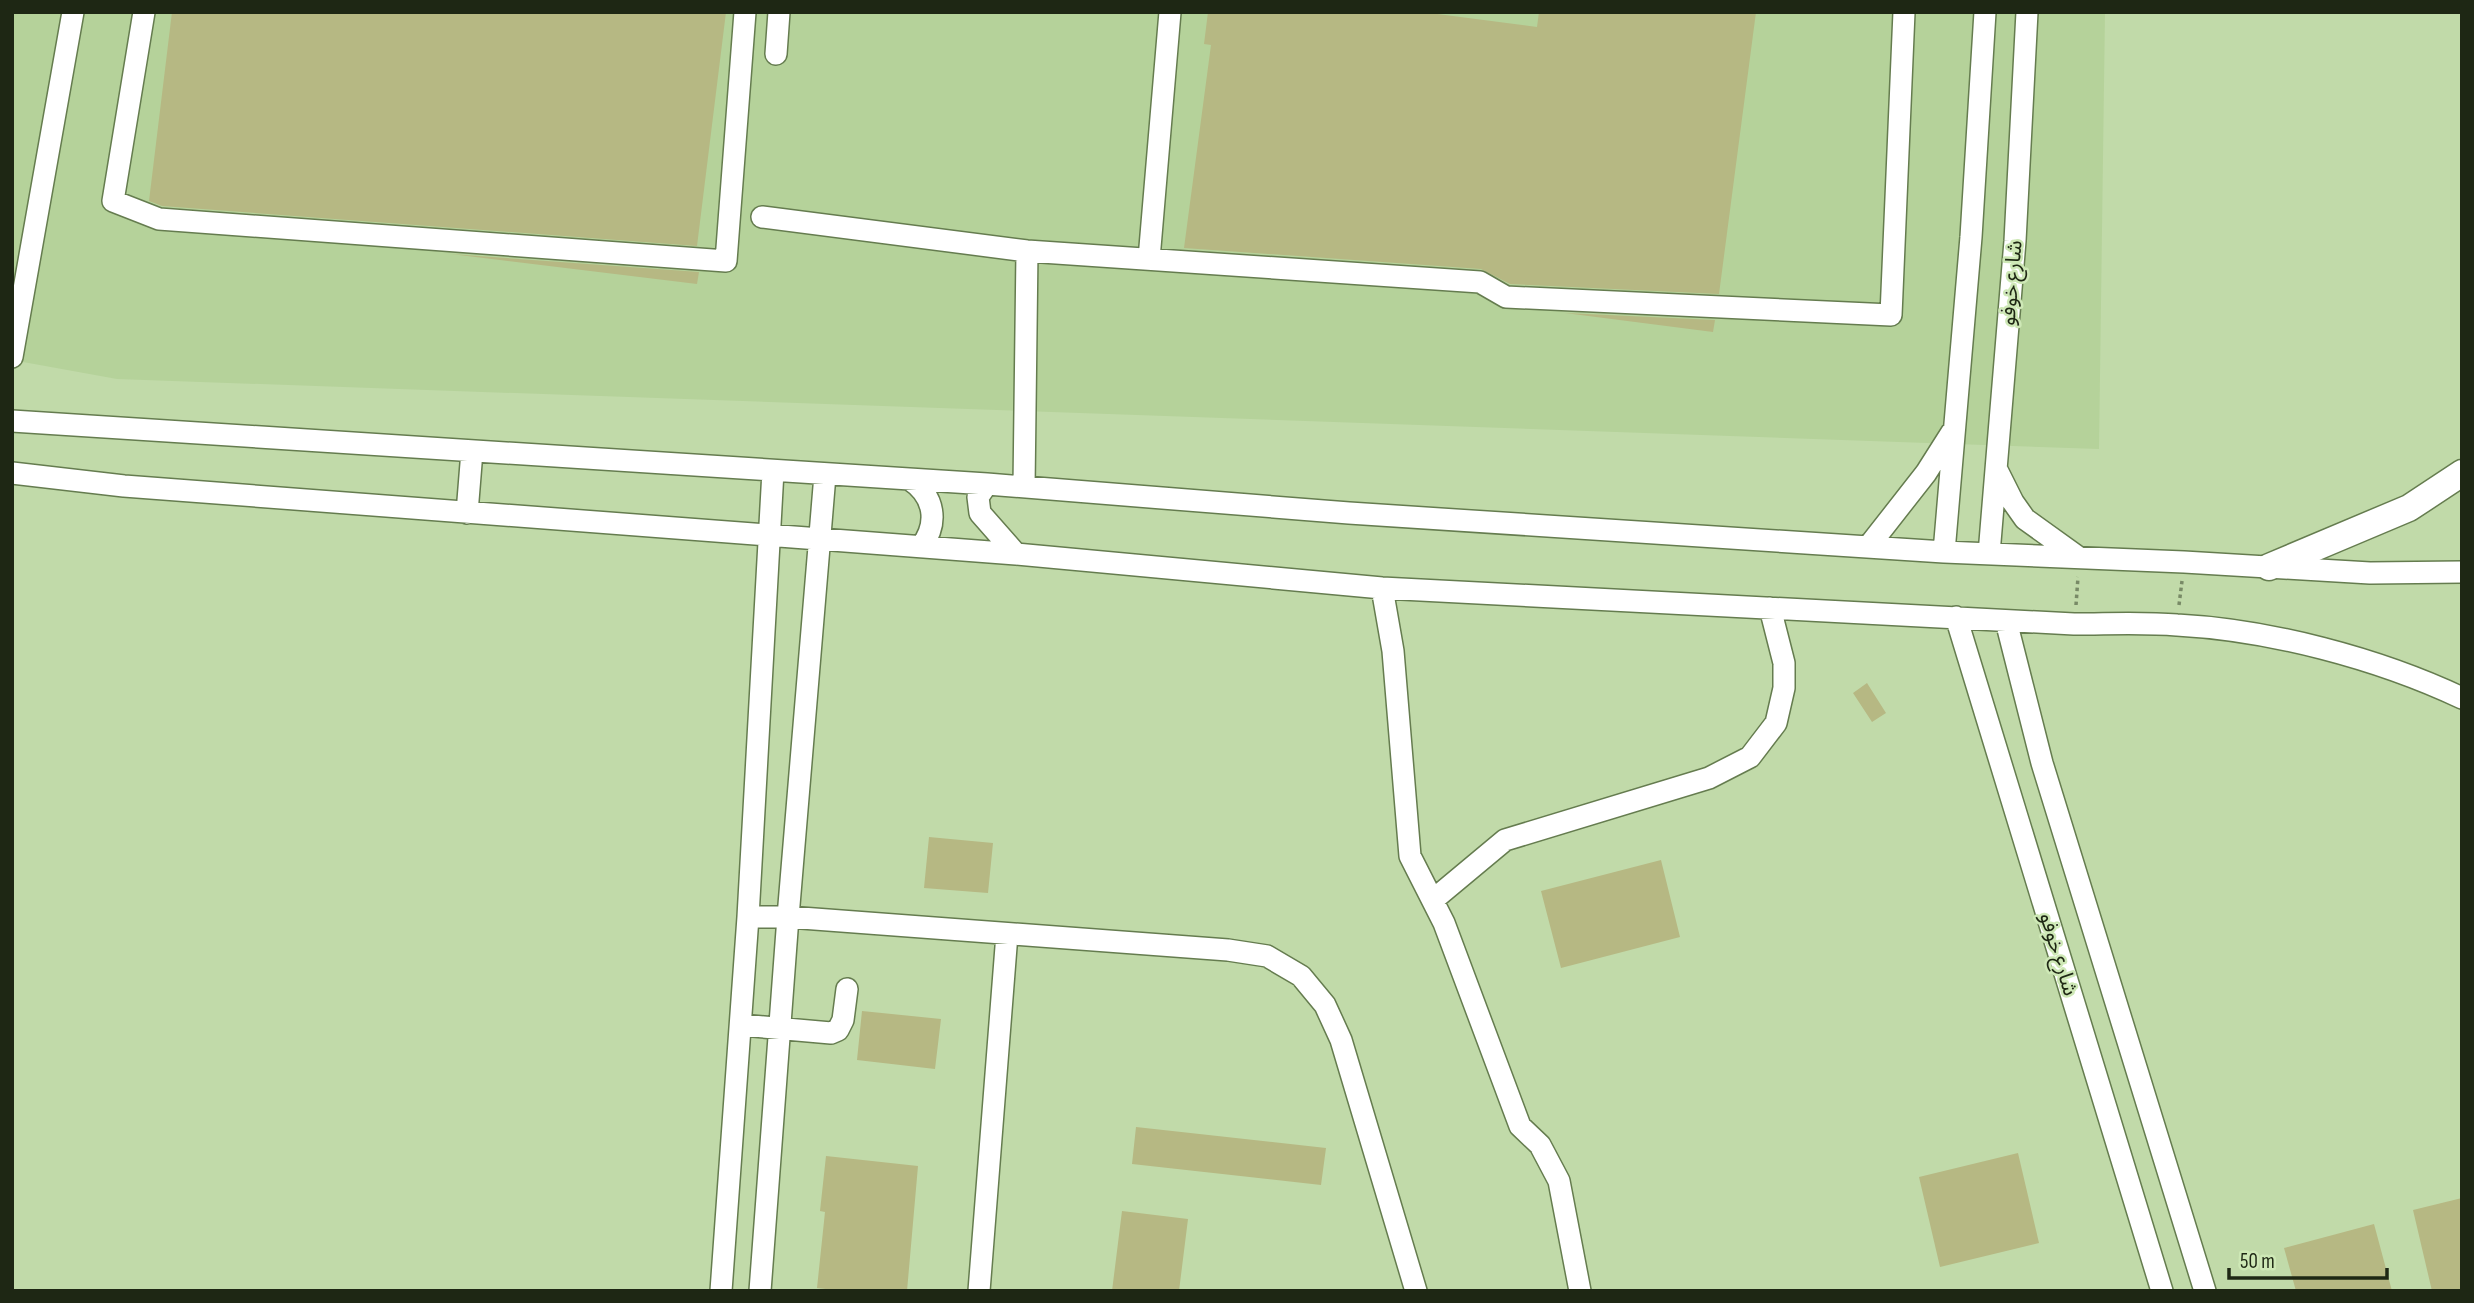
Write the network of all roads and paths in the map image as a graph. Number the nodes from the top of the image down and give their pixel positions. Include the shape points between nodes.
1 (73, 12) edge
2 (144, 12) edge
3 (745, 12) edge
4 (779, 12) edge
5 (1170, 12) edge
6 (1904, 12) edge
7 (1984, 12) edge
8 (2027, 12) edge
9 (776, 54) dead end
10 (762, 217) dead end
11 (1027, 251) junction
12 (1149, 259) junction
13 (12, 357) edge
14 (12, 421) edge
15 (1953, 430) junction
16 (472, 452) junction
17 (1996, 468) junction
18 (773, 471) junction
19 (12, 473) edge
20 (2462, 473) edge
21 (825, 475) junction
22 (909, 479) junction
23 (987, 484) junction
24 (1024, 487) junction
25 (467, 513) junction
26 (768, 536) junction
27 (818, 539) junction
28 (921, 547) junction
29 (1868, 547) junction
30 (1944, 552) junction
31 (1016, 554) junction
32 (1989, 554) junction
33 (2080, 559) junction
34 (2184, 562) junction
35 (2269, 566) junction
36 (2462, 572) edge
37 (1382, 588) junction
38 (1770, 608) junction
39 (1956, 617) junction
40 (2006, 621) junction
41 (2074, 624) junction
42 (2177, 625) junction
43 (2462, 698) edge
44 (1433, 900) junction
45 (748, 917) junction
46 (788, 917) junction
47 (1007, 934) junction
48 (847, 989) dead end
49 (741, 1025) junction
50 (779, 1029) junction
51 (721, 1291) edge
52 (760, 1291) edge
53 (979, 1291) edge
54 (1416, 1291) edge
55 (1580, 1291) edge
56 (2162, 1291) edge
57 (2205, 1291) edge

1 - 13 street
2 - 3 street via 113,201 159,219 726,261
4 - 9 street
5 - 12 street
6 - 12 street via 1891,315 1506,297 1480,282
7 - 15 street
8 - 17 street, شارع خوفو via 2015,241
10 - 11 street
11 - 12 street
11 - 24 street
14 - 16 street
15 - 29 street
15 - 30 street
16 - 18 street
16 - 25 street
17 - 32 street, شارع خوفو
17 - 33 street via 2025,519
18 - 21 street
18 - 26 street
19 - 25 street
20 - 35 main road via 2409,508
21 - 22 street
21 - 27 street
22 - 23 street
22 - 28 street via 931,505 932,527
23 - 24 street
23 - 31 street via 978,497 980,513
24 - 29 street
25 - 26 street
26 - 27 street
26 - 45 street
27 - 28 street
27 - 46 street
28 - 31 street
29 - 30 street
30 - 32 street
31 - 37 street
32 - 33 street
33 - 34 street
33 - 41 path
34 - 35 street
34 - 42 path
35 - 36 street via 2370,573
37 - 38 street
37 - 44 street via 1393,651 1410,856
38 - 39 street
38 - 44 street via 1784,663 1784,688 1776,723 1750,757 1709,778 1505,840
39 - 40 street
39 - 56 street, شارع خوفو
40 - 41 street
40 - 57 street, شارع خوفو via 2042,763
41 - 42 street
42 - 43 street via 2272,637 2367,660
44 - 55 street via 1520,1126 1540,1145 1559,1181
45 - 46 street
45 - 49 street
46 - 47 street
46 - 50 street
47 - 53 street
47 - 54 street via 1228,950 1267,956 1301,976 1325,1004 1342,1040
48 - 50 street via 838,1030
49 - 50 street
49 - 51 street
50 - 52 street

